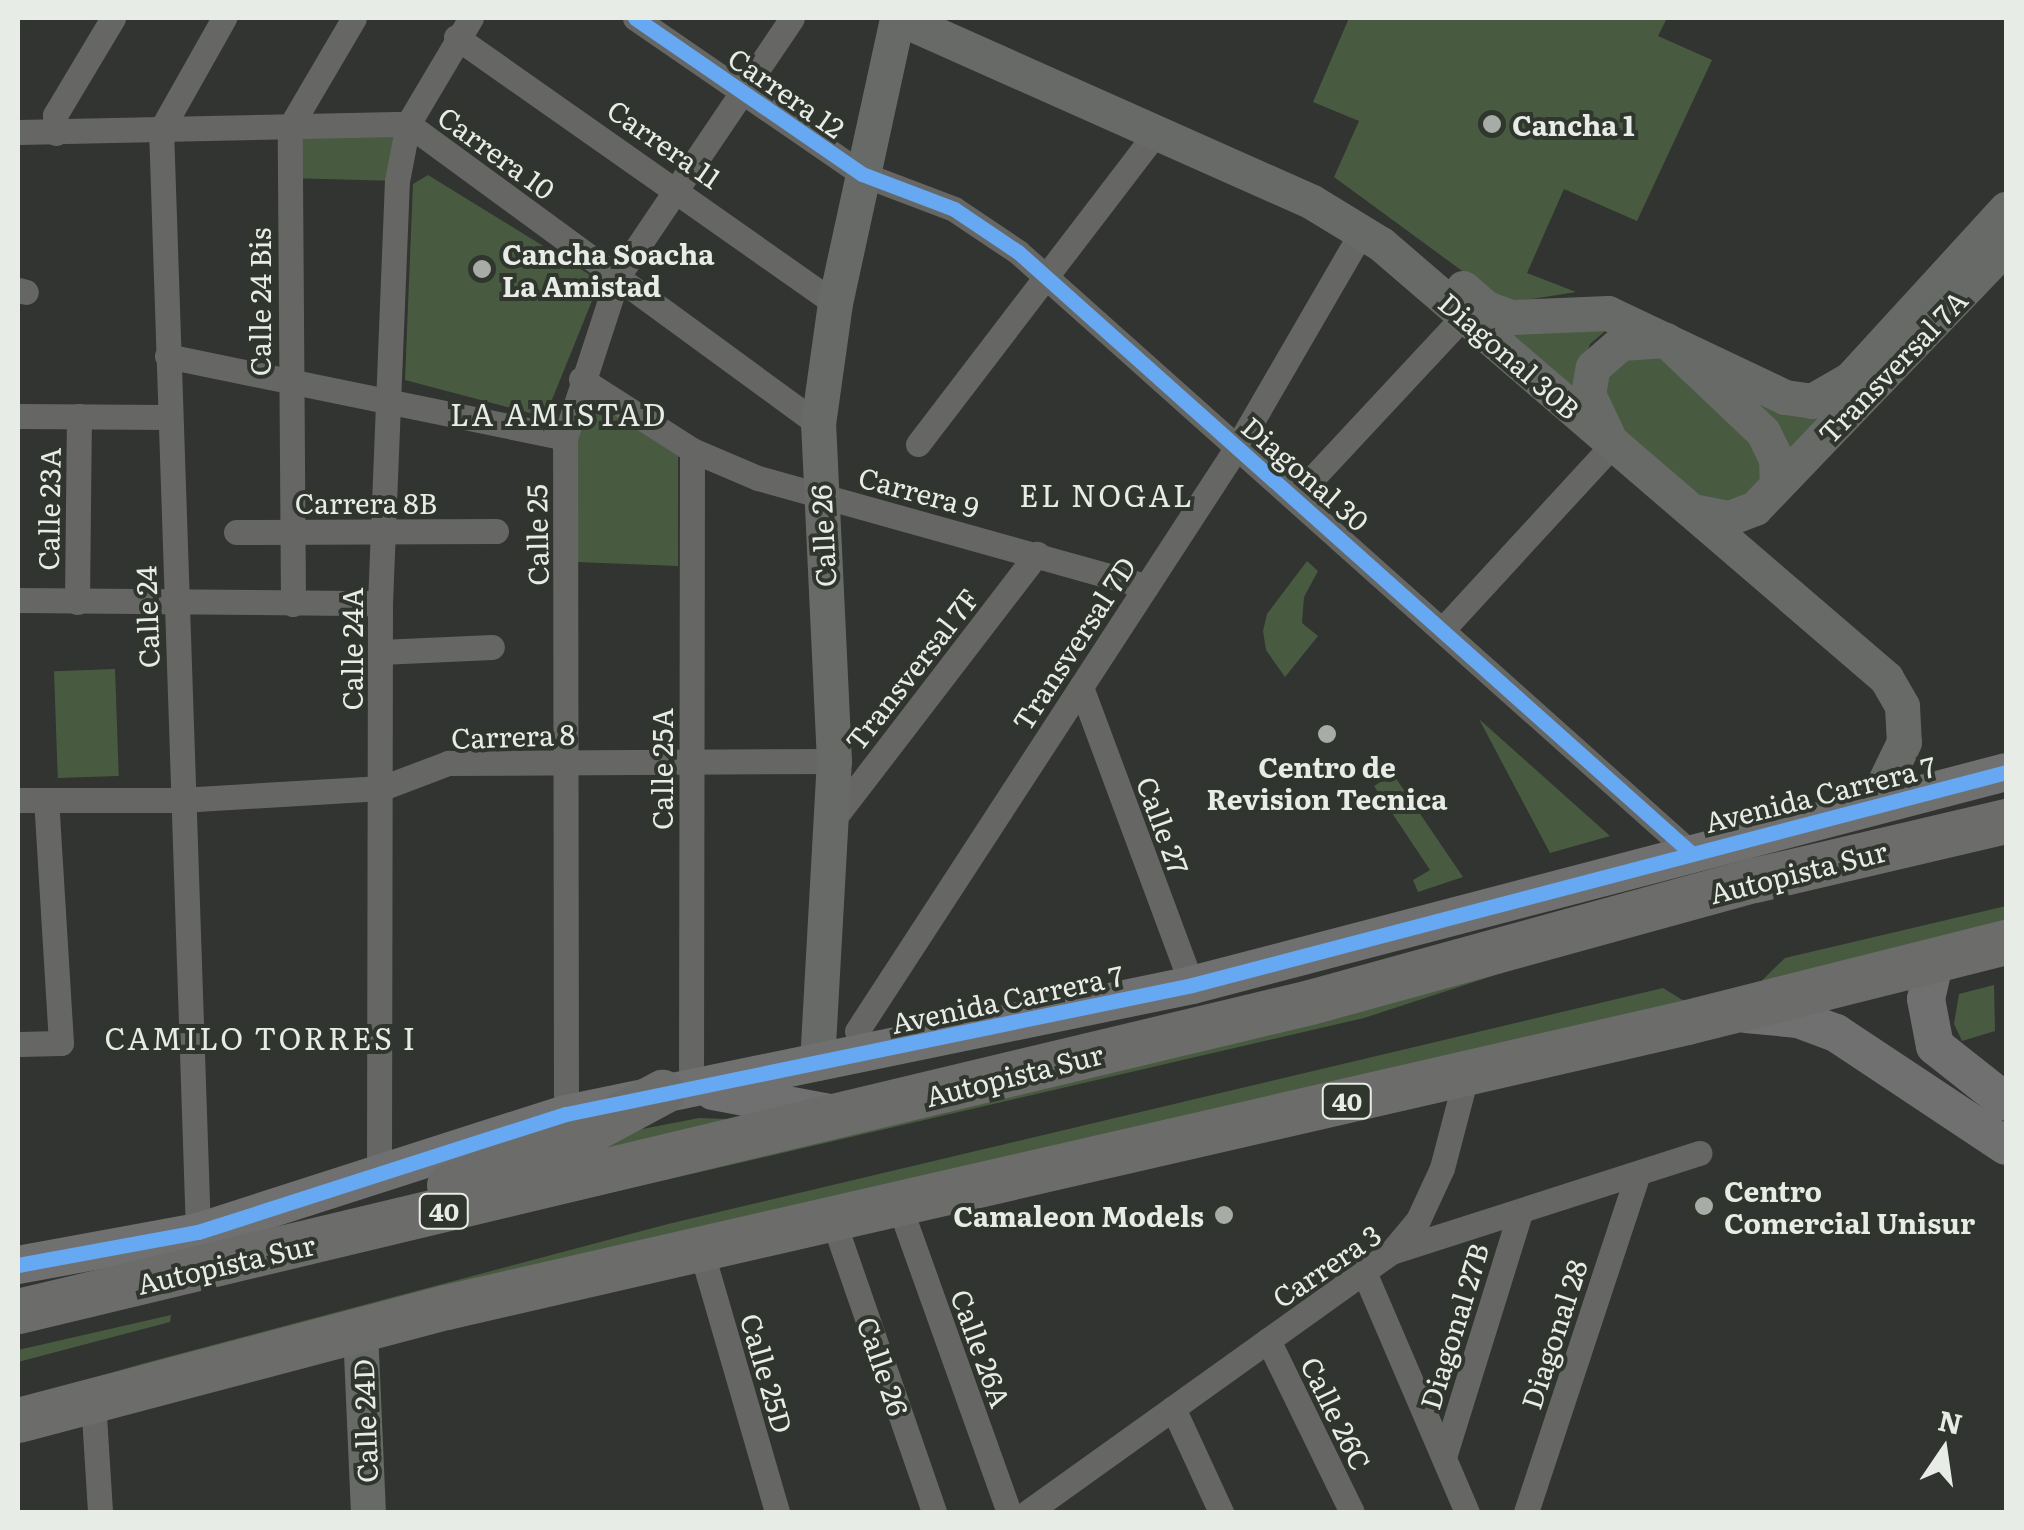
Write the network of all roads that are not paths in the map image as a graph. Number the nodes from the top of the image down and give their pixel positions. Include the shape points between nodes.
1 (114, 18) edge
2 (354, 18) edge
3 (635, 18) edge
4 (792, 18) edge
5 (898, 18) edge
6 (220, 19) edge
7 (464, 27) edge
8 (960, 28) edge
9 (742, 91) junction
10 (56, 124) junction
11 (408, 124) junction
12 (290, 127) junction
13 (161, 130) junction
14 (18, 132) edge
15 (1156, 133) junction
16 (862, 174) junction
17 (680, 188) junction
18 (2006, 208) edge
19 (1362, 230) junction
20 (2006, 246) edge
21 (618, 276) junction
22 (1046, 278) junction
23 (835, 304) junction
24 (1471, 308) junction
25 (1666, 340) junction
26 (168, 356) junction
27 (581, 379) junction
28 (289, 381) junction
29 (391, 402) junction
30 (18, 416) edge
31 (79, 416) junction
32 (170, 416) junction
33 (818, 424) junction
34 (565, 438) junction
35 (918, 444) dead end
36 (1613, 444) junction
37 (1237, 446) junction
38 (692, 450) junction
39 (1777, 484) junction
40 (819, 496) junction
41 (1295, 497) junction
42 (1691, 511) junction
43 (496, 531) dead end
44 (236, 532) dead end
45 (291, 532) junction
46 (382, 532) junction
47 (1037, 554) junction
48 (1146, 586) junction
49 (18, 600) edge
50 (77, 602) junction
51 (176, 602) junction
52 (380, 603) junction
53 (293, 604) junction
54 (1445, 627) junction
55 (492, 648) dead end
56 (380, 652) junction
57 (1080, 687) junction
58 (834, 761) junction
59 (691, 762) junction
60 (567, 763) junction
61 (2006, 772) edge
62 (382, 788) junction
63 (18, 800) edge
64 (46, 800) junction
65 (180, 800) junction
66 (1855, 808) junction
67 (832, 821) junction
68 (2006, 822) edge
69 (1689, 851) junction
70 (2006, 942) edge
71 (1936, 960) junction
72 (1192, 985) junction
73 (1728, 1012) junction
74 (856, 1031) dead end
75 (18, 1044) edge
76 (817, 1062) junction
77 (1467, 1074) junction
78 (677, 1090) junction
79 (1980, 1099) edge
80 (566, 1114) junction
81 (843, 1116) junction
82 (2006, 1146) edge
83 (1700, 1152) dead end
84 (380, 1174) junction
85 (1638, 1174) junction
86 (899, 1204) junction
87 (1520, 1213) junction
88 (834, 1220) junction
89 (198, 1232) junction
90 (701, 1250) junction
91 (1391, 1252) junction
92 (254, 1256) junction
93 (18, 1264) edge
94 (1364, 1272) junction
95 (18, 1311) edge
96 (360, 1330) junction
97 (1268, 1340) junction
98 (93, 1400) junction
99 (1174, 1408) junction
100 (18, 1420) edge
101 (1444, 1457) junction
102 (100, 1512) edge
103 (368, 1512) edge
104 (777, 1512) edge
105 (934, 1512) edge
106 (1008, 1512) edge
107 (1028, 1512) edge
108 (1221, 1512) edge
109 (1352, 1512) edge
110 (1467, 1512) edge
111 (1526, 1512) edge

1 - 10 street
2 - 12 street
3 - 9 street, Carrera 12
4 - 9 street, Calle 25
5 - 8 main road
5 - 16 main road, Calle 26
6 - 13 street
7 - 11 street, Calle 24A
7 - 17 street, Carrera 11
8 - 15 main road, Diagonal 30B
8 - 24 main road, Diagonal 30B via 1334,188 1383,218
9 - 16 street, Carrera 12
9 - 17 street, Calle 25
10 - 13 street, Carrera 10
10 - 14 street, Carrera 10
11 - 12 street, Carrera 10
11 - 21 street, Carrera 10
11 - 29 street, Calle 24A via 397,181
12 - 13 street, Carrera 10
12 - 28 street, Calle 24 Bis
13 - 26 street, Calle 24
15 - 19 main road, Diagonal 30B
15 - 22 street
16 - 22 street, Diagonal 30 via 954,210
16 - 23 main road, Calle 26
17 - 21 street, Calle 25
17 - 23 street, Carrera 11
18 - 25 main road, Transversal 7A via 1832,393 1796,400
19 - 24 main road, Diagonal 30B
19 - 37 street, Transversal 7D
20 - 39 main road, Transversal 7A
21 - 27 street, Calle 25
21 - 33 street, Carrera 10
22 - 35 street
22 - 37 street, Diagonal 30
23 - 33 main road, Calle 26
24 - 25 main road via 1512,317 1594,310
24 - 36 main road, Diagonal 30B
24 - 41 street
25 - 36 main road via 1621,344 1594,367 1588,394
25 - 39 main road via 1763,432 1776,458
26 - 28 street
26 - 32 street, Calle 24
27 - 34 street, Calle 25
27 - 38 street, Carrera 9
28 - 29 street
28 - 45 street, Calle 24 Bis
29 - 34 street
29 - 46 street, Calle 24A
30 - 31 street
31 - 32 street
31 - 50 street, Calle 23A
32 - 51 street, Calle 24
33 - 40 main road, Calle 26
34 - 60 street, Calle 25
36 - 42 main road, Diagonal 30B
36 - 54 street
37 - 41 street, Diagonal 30
37 - 48 street, Transversal 7D
38 - 40 street, Carrera 9
38 - 59 street, Calle 25A
39 - 42 main road, Transversal 7A via 1744,516
40 - 47 street, Carrera 9
40 - 58 main road, Calle 26
41 - 54 street, Diagonal 30
42 - 66 main road, Diagonal 30B via 1896,692 1904,723 1900,757 1883,785
43 - 46 street, Carrera 8B
44 - 45 street, Carrera 8B
45 - 46 street, Carrera 8B
45 - 53 street, Calle 24 Bis
46 - 52 street, Calle 24A
47 - 48 street, Carrera 9
47 - 67 street, Transversal 7F
48 - 57 street, Transversal 7D
49 - 50 street
50 - 51 street
51 - 53 street
51 - 65 street, Calle 24
52 - 53 street
52 - 56 street, Calle 24A
54 - 69 street, Diagonal 30
55 - 56 street
56 - 62 street, Calle 24A
57 - 72 street, Calle 27
57 - 74 street, Transversal 7D
58 - 59 street, Carrera 8
58 - 67 main road, Calle 26
59 - 60 street, Carrera 8
59 - 78 street, Calle 25A
60 - 62 street, Carrera 8 via 448,764
60 - 80 street, Calle 25
61 - 66 main road, Avenida Carrera 7
62 - 65 street, Carrera 8
62 - 84 street, Calle 24A
63 - 64 street, Carrera 8
64 - 65 street, Carrera 8
64 - 75 street via 61,1043
65 - 89 street, Calle 24
66 - 69 main road, Avenida Carrera 7
67 - 76 main road, Calle 26
68 - 81 highway, Autopista Sur / 40 via 1754,880 1429,972
69 - 72 main road, Avenida Carrera 7
70 - 71 highway, 40
71 - 73 highway, 40
71 - 79 main road via 1926,999 1930,1032
72 - 76 main road, Avenida Carrera 7
73 - 77 highway, 40
73 - 79 main road via 1818,1024
76 - 78 main road, Avenida Carrera 7
77 - 86 highway, 40
77 - 91 street via 1442,1168 1418,1220
78 - 80 main road, Avenida Carrera 7
78 - 81 main road
78 - 92 highway via 529,1156
79 - 82 main road
80 - 84 main road, Avenida Carrera 7
81 - 92 highway, Autopista Sur / 40
83 - 85 street, Carrera 3
84 - 89 main road, Avenida Carrera 7
85 - 87 street, Carrera 3
85 - 111 street, Diagonal 28
86 - 88 highway, 40
86 - 106 street, Calle 26A
87 - 91 street, Carrera 3
87 - 101 street, Diagonal 27B
88 - 90 highway, 40
88 - 105 street, Calle 26
89 - 93 main road, Avenida Carrera 7
90 - 96 highway, 40
90 - 104 street, Calle 25D
91 - 94 street, Carrera 3
92 - 95 highway, Autopista Sur / 40
94 - 97 street, Carrera 3
94 - 101 street
96 - 98 highway, 40
96 - 103 main road, Calle 24D
97 - 99 street, Carrera 3
97 - 109 street, Calle 26C
98 - 100 highway, 40
98 - 102 street
99 - 107 street, Carrera 3
99 - 108 street
101 - 110 street

